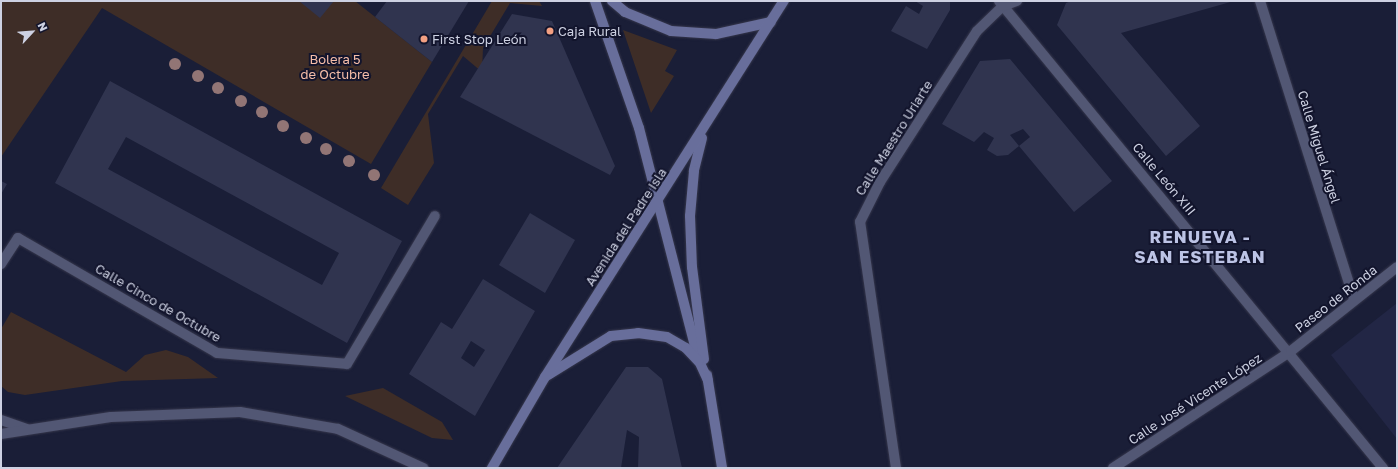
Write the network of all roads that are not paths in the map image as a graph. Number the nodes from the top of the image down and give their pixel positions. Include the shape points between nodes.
1 (596, 1) edge
2 (612, 1) edge
3 (784, 1) edge
4 (1017, 1) edge
5 (1260, 1) edge
6 (1001, 3) edge
7 (771, 22) junction
8 (710, 120) junction
9 (658, 202) junction
10 (434, 216) dead end
11 (1, 264) edge
12 (1397, 267) edge
13 (1354, 300) junction
14 (1291, 351) junction
15 (699, 361) junction
16 (545, 377) junction
17 (708, 380) junction
18 (1, 420) edge
19 (29, 430) junction
20 (1, 434) edge
21 (423, 468) edge
22 (492, 468) edge
23 (722, 468) edge
24 (896, 468) edge
25 (1113, 468) edge
26 (1384, 468) edge

1 - 9 main road via 639,128
2 - 7 main road via 625,12 671,31 716,34
3 - 7 main road, Avenida del Padre Isla
4 - 6 street
5 - 13 street, Calle Miguel Ángel
6 - 14 street, Calle León XIII
6 - 24 street, Calle Maestro Uriarte via 977,31 880,182 860,222
7 - 8 main road, Avenida del Padre Isla
8 - 9 main road, Avenida del Padre Isla
8 - 17 main road via 694,170 690,216 692,267
9 - 15 main road
9 - 16 main road, Avenida del Padre Isla
10 - 11 street, Calle Cinco de Octubre via 347,364 217,353 18,238
12 - 13 street, Paseo de Ronda
13 - 14 street, Paseo de Ronda
14 - 25 street, Calle José Vicente López
14 - 26 street, Calle León XIII
15 - 16 main road via 686,348 667,337 638,333 611,336
15 - 17 main road
16 - 22 main road, Avenida del Padre Isla
17 - 23 main road
18 - 19 street
19 - 20 street
19 - 21 street via 111,416 240,412 338,429

